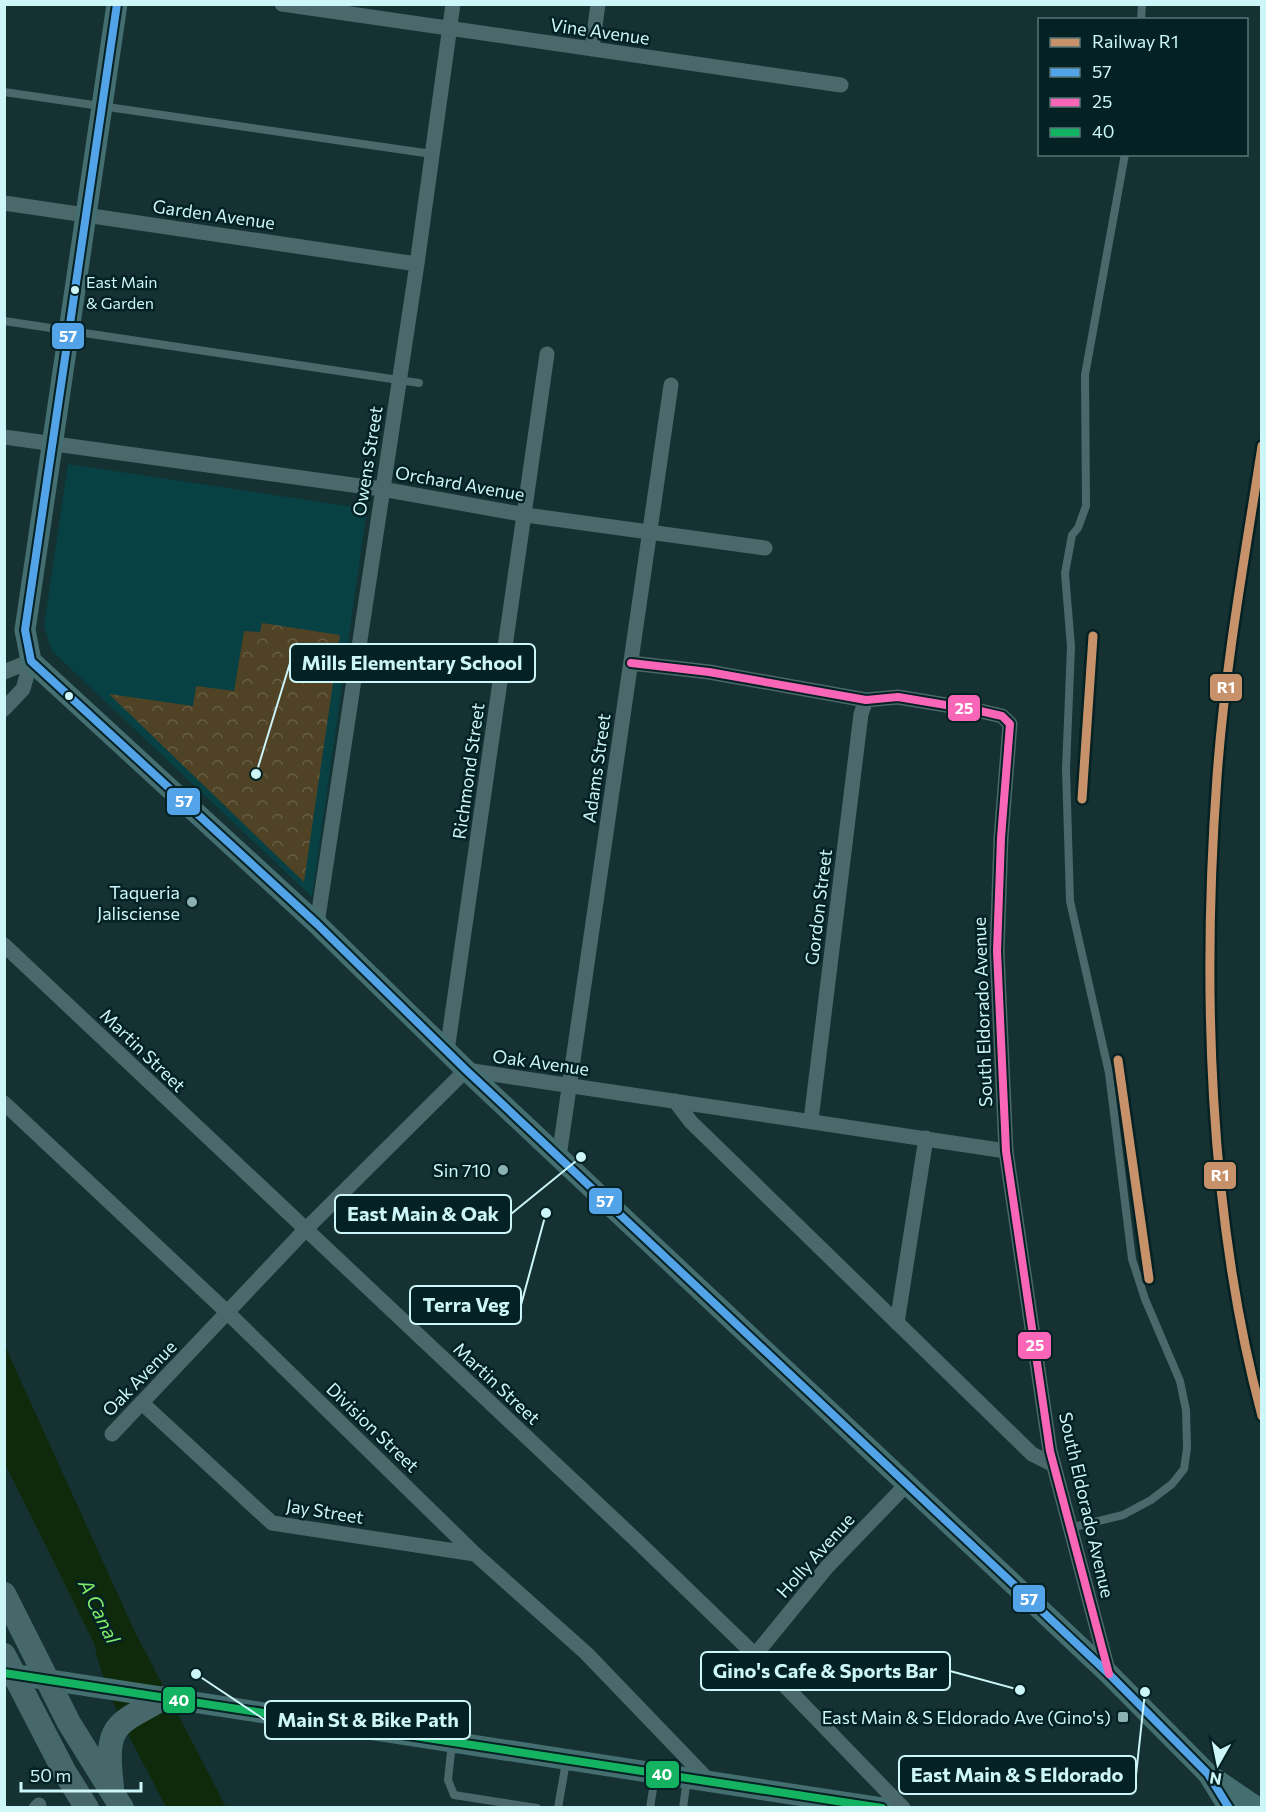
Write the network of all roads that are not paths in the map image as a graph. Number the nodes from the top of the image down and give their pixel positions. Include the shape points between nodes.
1 (117, 4) edge
2 (282, 4) edge
3 (453, 4) edge
4 (598, 4) edge
5 (449, 29) junction
6 (592, 49) junction
7 (841, 85) dead end
8 (4, 92) edge
9 (102, 106) junction
10 (432, 154) junction
11 (1125, 156) edge
12 (4, 203) edge
13 (87, 216) junction
14 (417, 264) junction
15 (4, 321) edge
16 (69, 331) junction
17 (547, 354) dead end
18 (399, 380) junction
19 (419, 383) dead end
20 (671, 385) dead end
21 (4, 437) edge
22 (52, 444) junction
23 (382, 489) junction
24 (526, 515) junction
25 (651, 531) junction
26 (765, 548) dead end
27 (31, 662) junction
28 (632, 663) junction
29 (4, 672) edge
30 (866, 700) junction
31 (4, 710) edge
32 (317, 924) junction
33 (4, 945) edge
34 (447, 1051) junction
35 (466, 1070) junction
36 (569, 1086) junction
37 (675, 1101) junction
38 (4, 1103) edge
39 (811, 1120) junction
40 (926, 1138) junction
41 (1006, 1150) junction
42 (559, 1156) junction
43 (305, 1230) junction
44 (228, 1312) junction
45 (897, 1323) junction
46 (142, 1403) junction
47 (112, 1434) dead end
48 (1054, 1465) junction
49 (907, 1484) junction
50 (1070, 1528) junction
51 (475, 1554) junction
52 (4, 1594) edge
53 (754, 1655) junction
54 (8, 1667) edge
55 (1108, 1674) junction
56 (47, 1680) junction
57 (176, 1700) junction
58 (453, 1743) junction
59 (566, 1760) junction
60 (655, 1774) junction
61 (1209, 1774) junction
62 (687, 1779) junction
63 (711, 1783) junction
64 (117, 1800) edge
65 (82, 1803) edge
66 (535, 1807) edge
67 (558, 1808) edge
68 (650, 1808) edge
69 (683, 1808) edge
70 (882, 1808) edge
71 (903, 1808) edge
72 (1220, 1808) edge
73 (1229, 1808) edge
74 (1258, 1808) edge

1 - 9 street
2 - 5 street, Vine Avenue
3 - 5 street, Owens Street
4 - 6 street
5 - 6 street, Vine Avenue
5 - 10 street, Owens Street
6 - 7 street, Vine Avenue
8 - 9 lane
9 - 10 lane
9 - 13 street
10 - 14 street, Owens Street
11 - 50 lane via 1084,375 1086,506 1072,535 1065,573 1071,647 1066,769 1070,901 1109,1073 1132,1259 1144,1299 1180,1381 1187,1448 1184,1469 1151,1500 1123,1515
12 - 13 street, Garden Avenue
13 - 14 street, Garden Avenue
13 - 16 street
14 - 18 street, Owens Street
15 - 16 lane
16 - 18 lane
16 - 22 street
17 - 24 street, Richmond Street
18 - 19 lane
18 - 23 street, Owens Street
20 - 25 street, Adams Street
21 - 22 street, Orchard Avenue
22 - 23 street, Orchard Avenue
22 - 27 street via 25,630
23 - 24 street, Orchard Avenue
23 - 32 street, Owens Street
24 - 25 street, Orchard Avenue
24 - 34 street, Richmond Street
25 - 26 street, Orchard Avenue
25 - 28 street, Adams Street
27 - 29 street
27 - 31 street via 23,689
27 - 32 street
28 - 30 street, South Eldorado Avenue via 709,672
28 - 36 street, Adams Street
30 - 39 street, Gordon Street via 861,714
30 - 41 street, South Eldorado Avenue via 898,697 976,710 1002,716 1010,724 997,951
32 - 34 street
33 - 43 street, Martin Street
34 - 35 street
35 - 36 street, Oak Avenue
35 - 42 street
35 - 43 street, Oak Avenue
36 - 37 street, Oak Avenue
36 - 42 street, Adams Street
37 - 39 street, Oak Avenue
37 - 45 street via 691,1122
38 - 44 street, Division Street
39 - 40 street, Oak Avenue
40 - 41 street, Oak Avenue
40 - 45 street
41 - 48 street, South Eldorado Avenue
42 - 49 street
43 - 44 street, Oak Avenue
43 - 53 street, Martin Street
44 - 46 street, Oak Avenue
44 - 51 street, Division Street
45 - 48 street via 1032,1454
46 - 47 street, Oak Avenue
46 - 51 street, Jay Street via 272,1523
48 - 50 street, South Eldorado Avenue
49 - 53 street, Holly Avenue via 827,1567
49 - 55 street
50 - 55 street, South Eldorado Avenue
51 - 63 street, Division Street via 586,1653
52 - 56 main road
53 - 71 street, Martin Street
54 - 56 street
54 - 65 main road
55 - 61 street
56 - 57 street
56 - 64 main road via 69,1724
57 - 58 street
57 - 64 main road via 131,1715 115,1731 108,1751
58 - 59 street
58 - 66 lane via 448,1780 454,1795
59 - 60 street
59 - 67 lane
60 - 62 street
60 - 68 lane
61 - 72 street
61 - 73 street
61 - 74 street
62 - 63 street
62 - 69 lane
63 - 70 street

